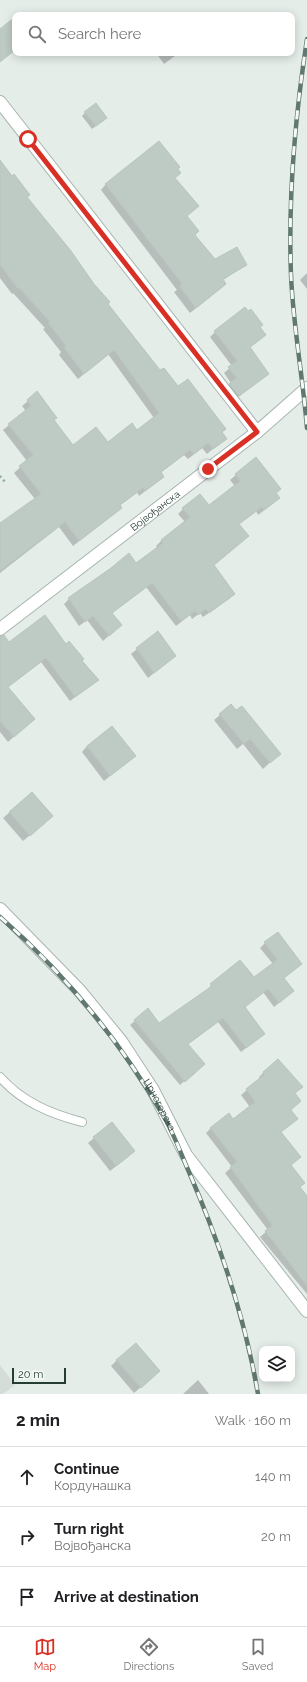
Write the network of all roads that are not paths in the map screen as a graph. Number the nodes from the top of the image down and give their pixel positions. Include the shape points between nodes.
1 (0, 102) edge
2 (307, 388) edge
3 (257, 432) junction
4 (0, 629) edge
5 (0, 909) edge
6 (0, 1077) edge
7 (82, 1122) dead end
8 (307, 1311) edge

1 - 3 street
2 - 3 street, Војвођанска
3 - 4 street, Војвођанска
5 - 8 street, Црногорска via 80,991 121,1041 153,1090 186,1155
6 - 7 lane via 36,1106 61,1117

